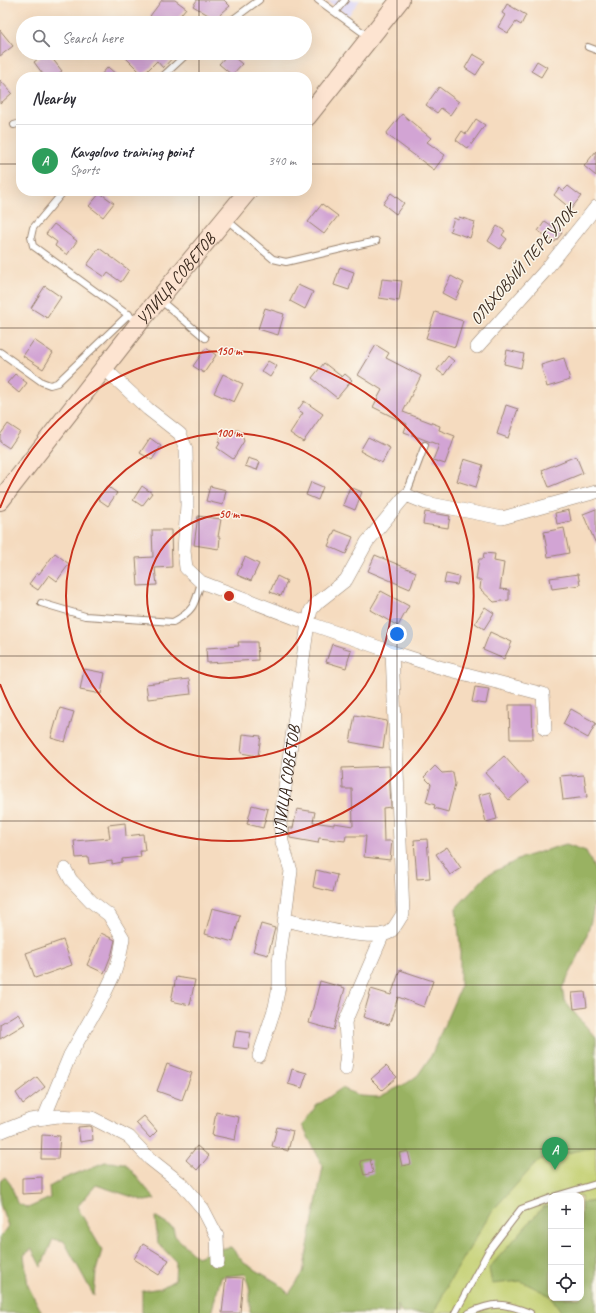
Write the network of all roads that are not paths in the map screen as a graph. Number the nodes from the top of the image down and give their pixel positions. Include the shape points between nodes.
1 (259, 0) edge
2 (318, 0) edge
3 (345, 0) edge
4 (400, 0) edge
5 (335, 12) junction
6 (237, 16) edge
7 (370, 38) junction
8 (588, 47) dead end
9 (596, 50) edge
10 (180, 60) edge
11 (167, 72) edge
12 (312, 111) edge
13 (60, 196) edge
14 (244, 196) edge
15 (596, 207) edge
16 (225, 219) junction
17 (376, 241) dead end
18 (159, 299) junction
19 (134, 318) junction
20 (204, 338) dead end
21 (477, 347) dead end
22 (0, 352) edge
23 (104, 368) junction
24 (425, 445) dead end
25 (596, 492) edge
26 (406, 495) junction
27 (0, 501) edge
28 (201, 582) junction
29 (41, 603) dead end
30 (308, 623) junction
31 (392, 652) junction
32 (545, 729) dead end
33 (65, 869) dead end
34 (285, 920) junction
35 (383, 934) junction
36 (259, 1056) dead end
37 (345, 1068) dead end
38 (44, 1118) junction
39 (0, 1132) edge
40 (596, 1184) edge
41 (566, 1193) edge
42 (548, 1199) edge
43 (218, 1262) dead end
44 (455, 1313) edge
45 (469, 1313) edge
46 (530, 1313) edge

1 - 6 lane
2 - 5 lane
3 - 5 lane
4 - 7 main road
5 - 7 lane
7 - 12 main road
8 - 9 lane
10 - 11 lane
13 - 19 lane via 33,228 30,237 33,246
14 - 16 main road, УЛИЦА СОВЕТОВ
15 - 21 street, ОЛЬХОВЫЙ ПЕРЕУЛОК via 544,272
16 - 17 lane via 273,259 286,262
16 - 18 main road, УЛИЦА СОВЕТОВ
18 - 19 main road, УЛИЦА СОВЕТОВ
18 - 20 lane
19 - 22 lane via 58,383 50,385 42,382
19 - 23 main road, УЛИЦА СОВЕТОВ
23 - 27 main road, УЛИЦА СОВЕТОВ
23 - 28 street via 148,409 180,434 186,449 186,568
24 - 26 lane
25 - 26 street via 502,518 426,503
26 - 30 street, УЛИЦА СОВЕТОВ via 367,542 346,580 311,610
28 - 29 lane via 194,606 186,615 173,622 85,616
28 - 30 street
30 - 31 street
30 - 34 street, УЛИЦА СОВЕТОВ via 280,823 282,842 291,871
31 - 32 street via 543,694
31 - 35 street via 403,914 391,931
33 - 38 street via 71,880 92,902 109,915 123,938 114,974 70,1055
34 - 35 street via 358,935
34 - 36 street, УЛИЦА СОВЕТОВ via 275,1007
35 - 37 street via 345,1022
38 - 39 street via 30,1120
38 - 43 street via 92,1118 129,1137 150,1159 183,1185 203,1209 217,1236
40 - 41 lane
42 - 44 lane via 521,1210 488,1252
45 - 46 lane via 483,1306 506,1304

